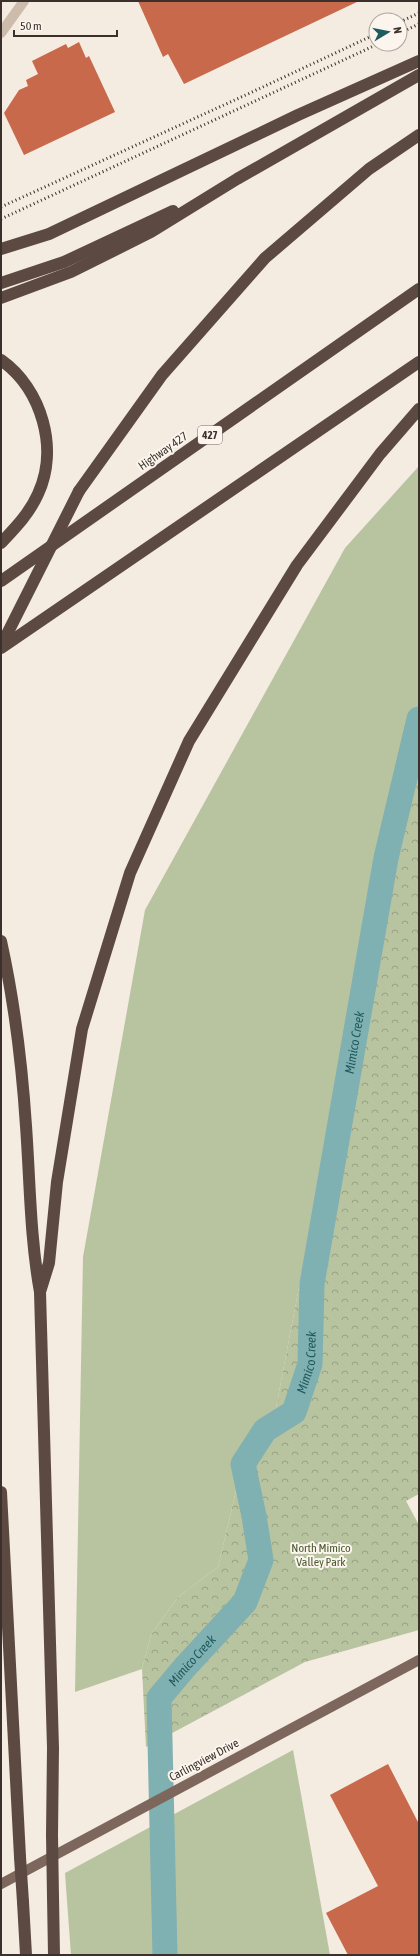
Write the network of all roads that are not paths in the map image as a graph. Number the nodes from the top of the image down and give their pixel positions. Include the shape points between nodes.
1 (24, 1) edge
2 (1, 33) edge
3 (419, 61) edge
4 (419, 75) edge
5 (419, 136) edge
6 (237, 179) junction
7 (1, 249) edge
8 (1, 283) edge
9 (419, 289) edge
10 (1, 298) edge
11 (1, 360) edge
12 (419, 362) edge
13 (419, 409) edge
14 (1, 543) edge
15 (1, 581) edge
16 (1, 647) edge
17 (1, 940) edge
18 (40, 1292) junction
19 (1, 1492) edge
20 (419, 1660) edge
21 (1, 1884) edge
22 (26, 1955) edge
23 (54, 1955) edge

1 - 2 street
3 - 7 highway via 298,115 48,234
4 - 6 highway
5 - 16 highway, bridge via 368,170 265,258 162,375 79,491
6 - 8 highway via 64,262
6 - 10 highway via 144,235 71,272
9 - 15 highway, Highway 427 / 427
11 - 14 highway via 31,392 41,414 48,458 44,478 32,507
12 - 16 highway
13 - 18 highway via 380,454 292,572 189,741 130,874 82,1028 57,1182 49,1263
17 - 18 highway via 10,982 26,1124 35,1264
18 - 23 highway, bridge via 53,1748
19 - 22 highway, bridge
20 - 21 main road, Carlingview Drive

